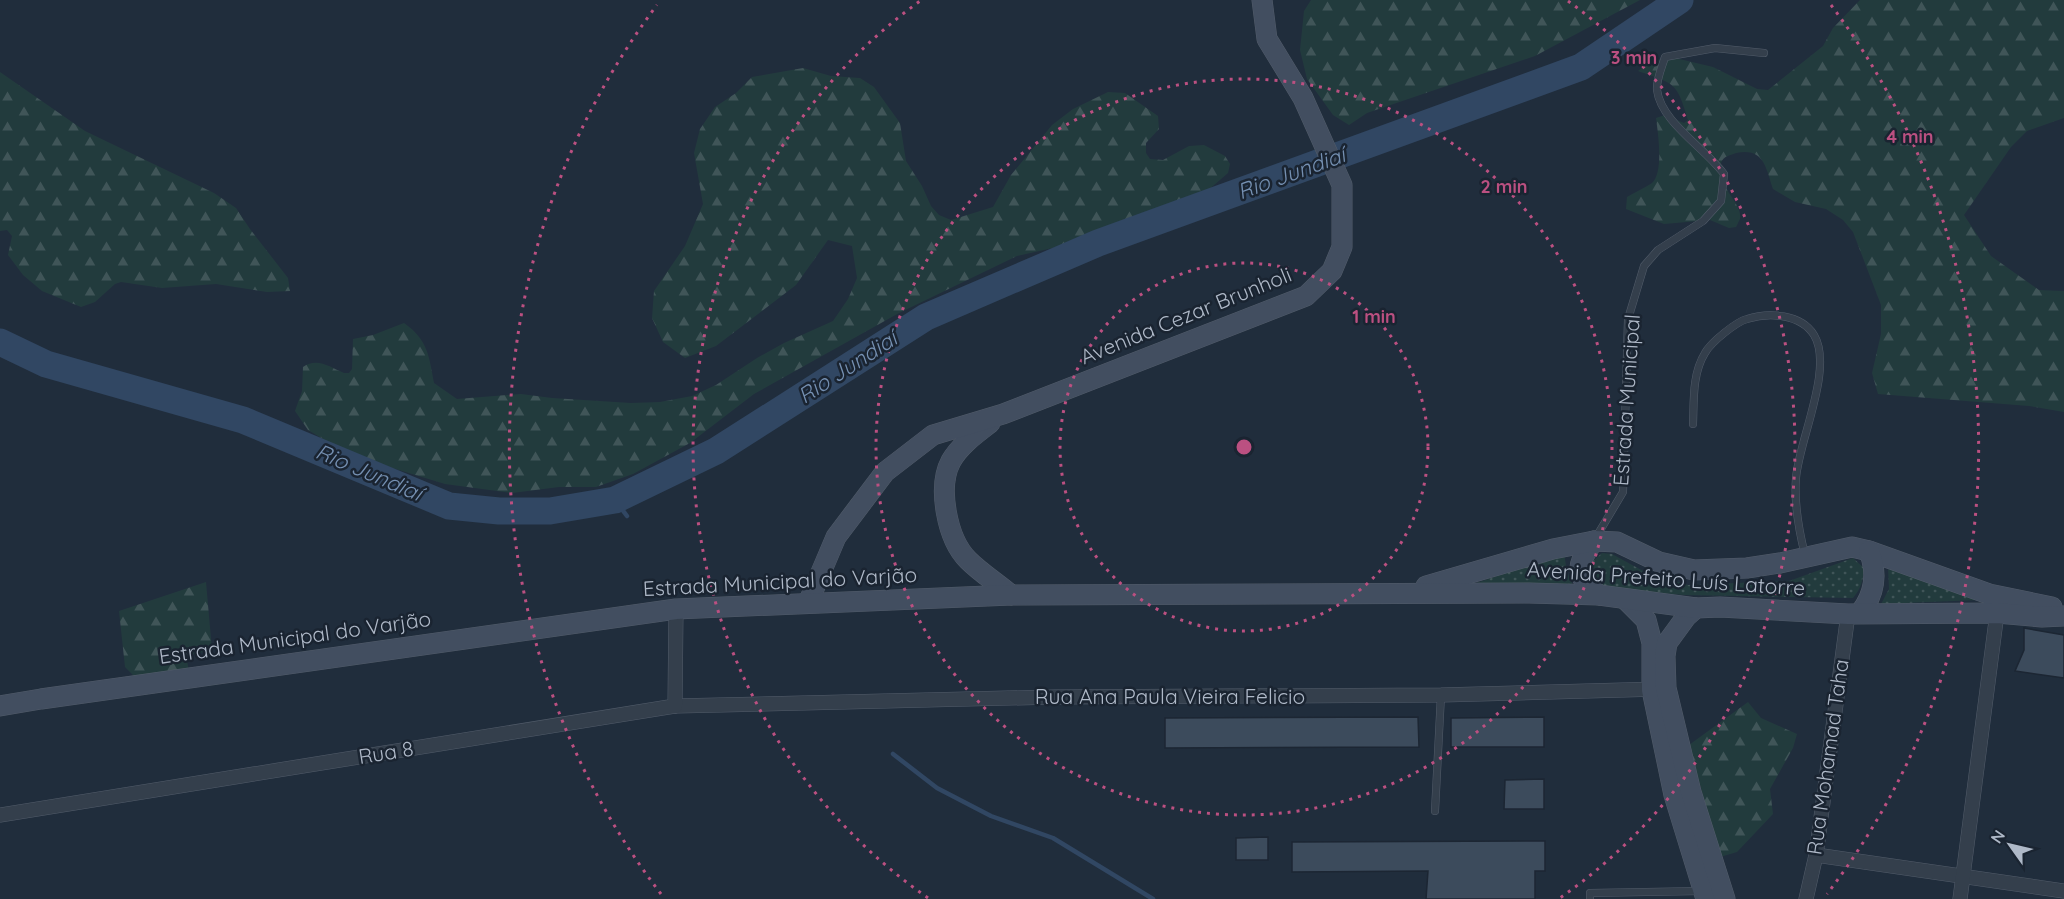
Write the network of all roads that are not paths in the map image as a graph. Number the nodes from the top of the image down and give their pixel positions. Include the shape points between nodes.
1 (1262, 0) edge
2 (1764, 54) dead end
3 (1003, 414) junction
4 (1693, 424) dead end
5 (1594, 541) junction
6 (1869, 551) junction
7 (1806, 558) junction
8 (1389, 594) junction
9 (1011, 595) junction
10 (1599, 595) junction
11 (1624, 598) junction
12 (808, 603) junction
13 (1696, 608) junction
14 (676, 609) junction
15 (2064, 611) edge
16 (1996, 613) junction
17 (1854, 614) junction
18 (2064, 616) edge
19 (1659, 689) junction
20 (1441, 695) junction
21 (0, 706) edge
22 (675, 706) junction
23 (1435, 811) dead end
24 (0, 814) edge
25 (1816, 855) junction
26 (1964, 877) junction
27 (2064, 891) edge
28 (1704, 895) edge
29 (1590, 899) edge
30 (1725, 899) edge
31 (1806, 899) edge
32 (1960, 899) edge

1 - 3 main road, Avenida Cezar Brunholi via 1267,39 1303,98 1342,185 1342,247 1332,271 1306,296
2 - 5 lane, Estrada Municipal via 1715,48 1665,57 1657,88 1665,114 1724,174 1721,201 1703,221 1658,250 1644,266 1628,319 1623,492
3 - 9 main road, Avenida Cezar Brunholi via 968,440 951,460 944,480 947,524 966,559
3 - 12 main road, Avenida Cezar Brunholi via 933,435 885,472 836,537
4 - 7 lane via 1696,373 1705,352 1717,339 1746,319 1776,315 1799,321 1814,335 1821,357 1820,375 1796,481
5 - 7 main road, Avenida Prefeito Luís Latorre via 1617,542 1659,562 1694,570 1747,568
5 - 8 main road, Avenida Prefeito Luís Latorre
5 - 10 main road via 1582,556 1579,569 1584,583
6 - 7 main road, Avenida Prefeito Luís Latorre via 1852,547
6 - 15 main road, Avenida Prefeito Luís Latorre via 1989,594
6 - 17 main road via 1874,583 1867,604
8 - 9 main road, Estrada Municipal do Varjão
8 - 10 main road, Avenida Prefeito Luís Latorre
9 - 12 main road, Estrada Municipal do Varjão
10 - 11 main road, Avenida Prefeito Luís Latorre
11 - 13 main road, Avenida Prefeito Luís Latorre
11 - 19 main road via 1646,620
12 - 14 main road, Estrada Municipal do Varjão
13 - 17 main road, Avenida Prefeito Luís Latorre
13 - 19 main road via 1667,643
14 - 21 main road, Estrada Municipal do Varjão
14 - 22 street
16 - 17 main road, Avenida Prefeito Luís Latorre
16 - 18 main road, Avenida Prefeito Luís Latorre
16 - 26 street
17 - 25 street, Rua Mohamad Taha
19 - 20 street, Rua Ana Paula Vieira Felicio
19 - 28 main road via 1674,795
19 - 30 main road
20 - 22 street, Rua Ana Paula Vieira Felicio via 1054,697
20 - 23 lane
22 - 24 street, Rua 8
25 - 26 street
25 - 31 street, Rua Mohamad Taha
26 - 27 street
26 - 32 street
28 - 29 lane via 1590,893

